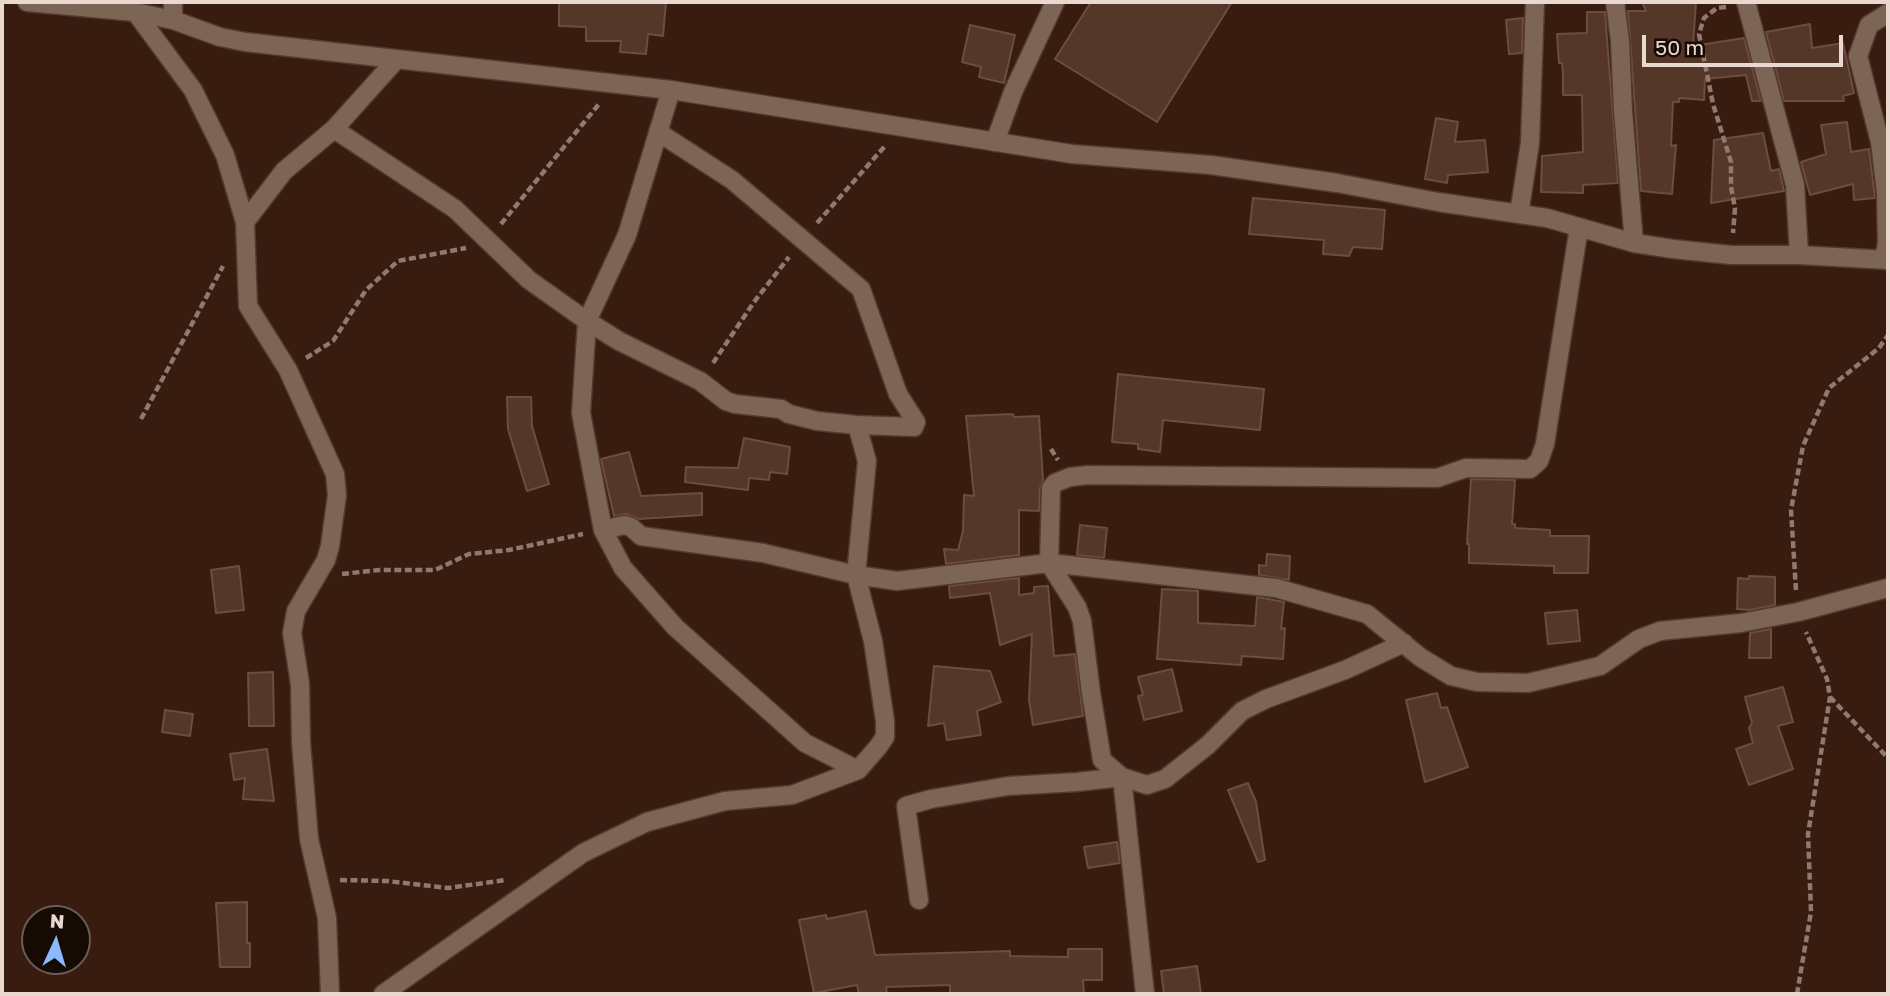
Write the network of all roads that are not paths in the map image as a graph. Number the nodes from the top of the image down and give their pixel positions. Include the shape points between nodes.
1 (27, 2) edge
2 (1055, 2) edge
3 (1535, 2) edge
4 (1615, 2) edge
5 (1746, 3) edge
6 (131, 7) edge
7 (173, 11) edge
8 (1888, 13) edge
9 (396, 60) junction
10 (671, 90) junction
11 (334, 129) junction
12 (658, 132) junction
13 (995, 142) junction
14 (1519, 214) junction
15 (245, 222) junction
16 (1579, 227) junction
17 (1634, 243) junction
18 (1799, 255) junction
19 (1886, 260) edge
20 (586, 321) junction
21 (857, 425) junction
22 (603, 530) junction
23 (1049, 563) junction
24 (856, 575) junction
25 (1888, 588) edge
26 (1404, 643) junction
27 (858, 770) junction
28 (1122, 777) junction
29 (919, 900) dead end
30 (330, 994) edge
31 (383, 994) edge
32 (1144, 994) edge

1 - 6 street
2 - 13 street
3 - 14 street via 1530,143
4 - 17 street
5 - 18 street via 1795,185
6 - 7 street
6 - 15 street via 193,90 225,155
7 - 9 street via 220,37
8 - 19 street via 1869,25 1858,56 1880,142
9 - 10 street
9 - 11 street
10 - 12 street
10 - 13 street
11 - 15 street via 284,171
11 - 20 street via 455,209 529,280
12 - 20 street via 627,235
12 - 21 street via 732,180 862,289 898,394 917,424
13 - 14 street via 1072,155 1211,165
14 - 16 street
15 - 30 street via 248,306 288,370 335,474 330,546 296,611 292,633 300,684 309,839 327,918
16 - 17 street
16 - 23 street via 1545,444 1539,461 1530,469 1466,468 1437,478 1070,477 1051,488
17 - 18 street via 1731,255
18 - 19 street
20 - 21 street via 700,381 726,401
20 - 22 street via 581,414
21 - 24 street via 867,461
22 - 24 street via 624,525 641,536 763,553
22 - 27 street via 623,568 675,627 805,743
23 - 24 street via 897,581
23 - 26 street via 1276,588 1367,614
23 - 28 street via 1083,621 1102,760
24 - 27 street via 886,721 885,737
25 - 26 street via 1741,623 1660,631 1639,639 1600,666 1528,683 1462,680
26 - 28 street via 1242,711 1165,779 1147,785
27 - 31 street via 792,794 725,801 647,822 583,853
28 - 29 street via 1008,786 906,806
28 - 32 street

